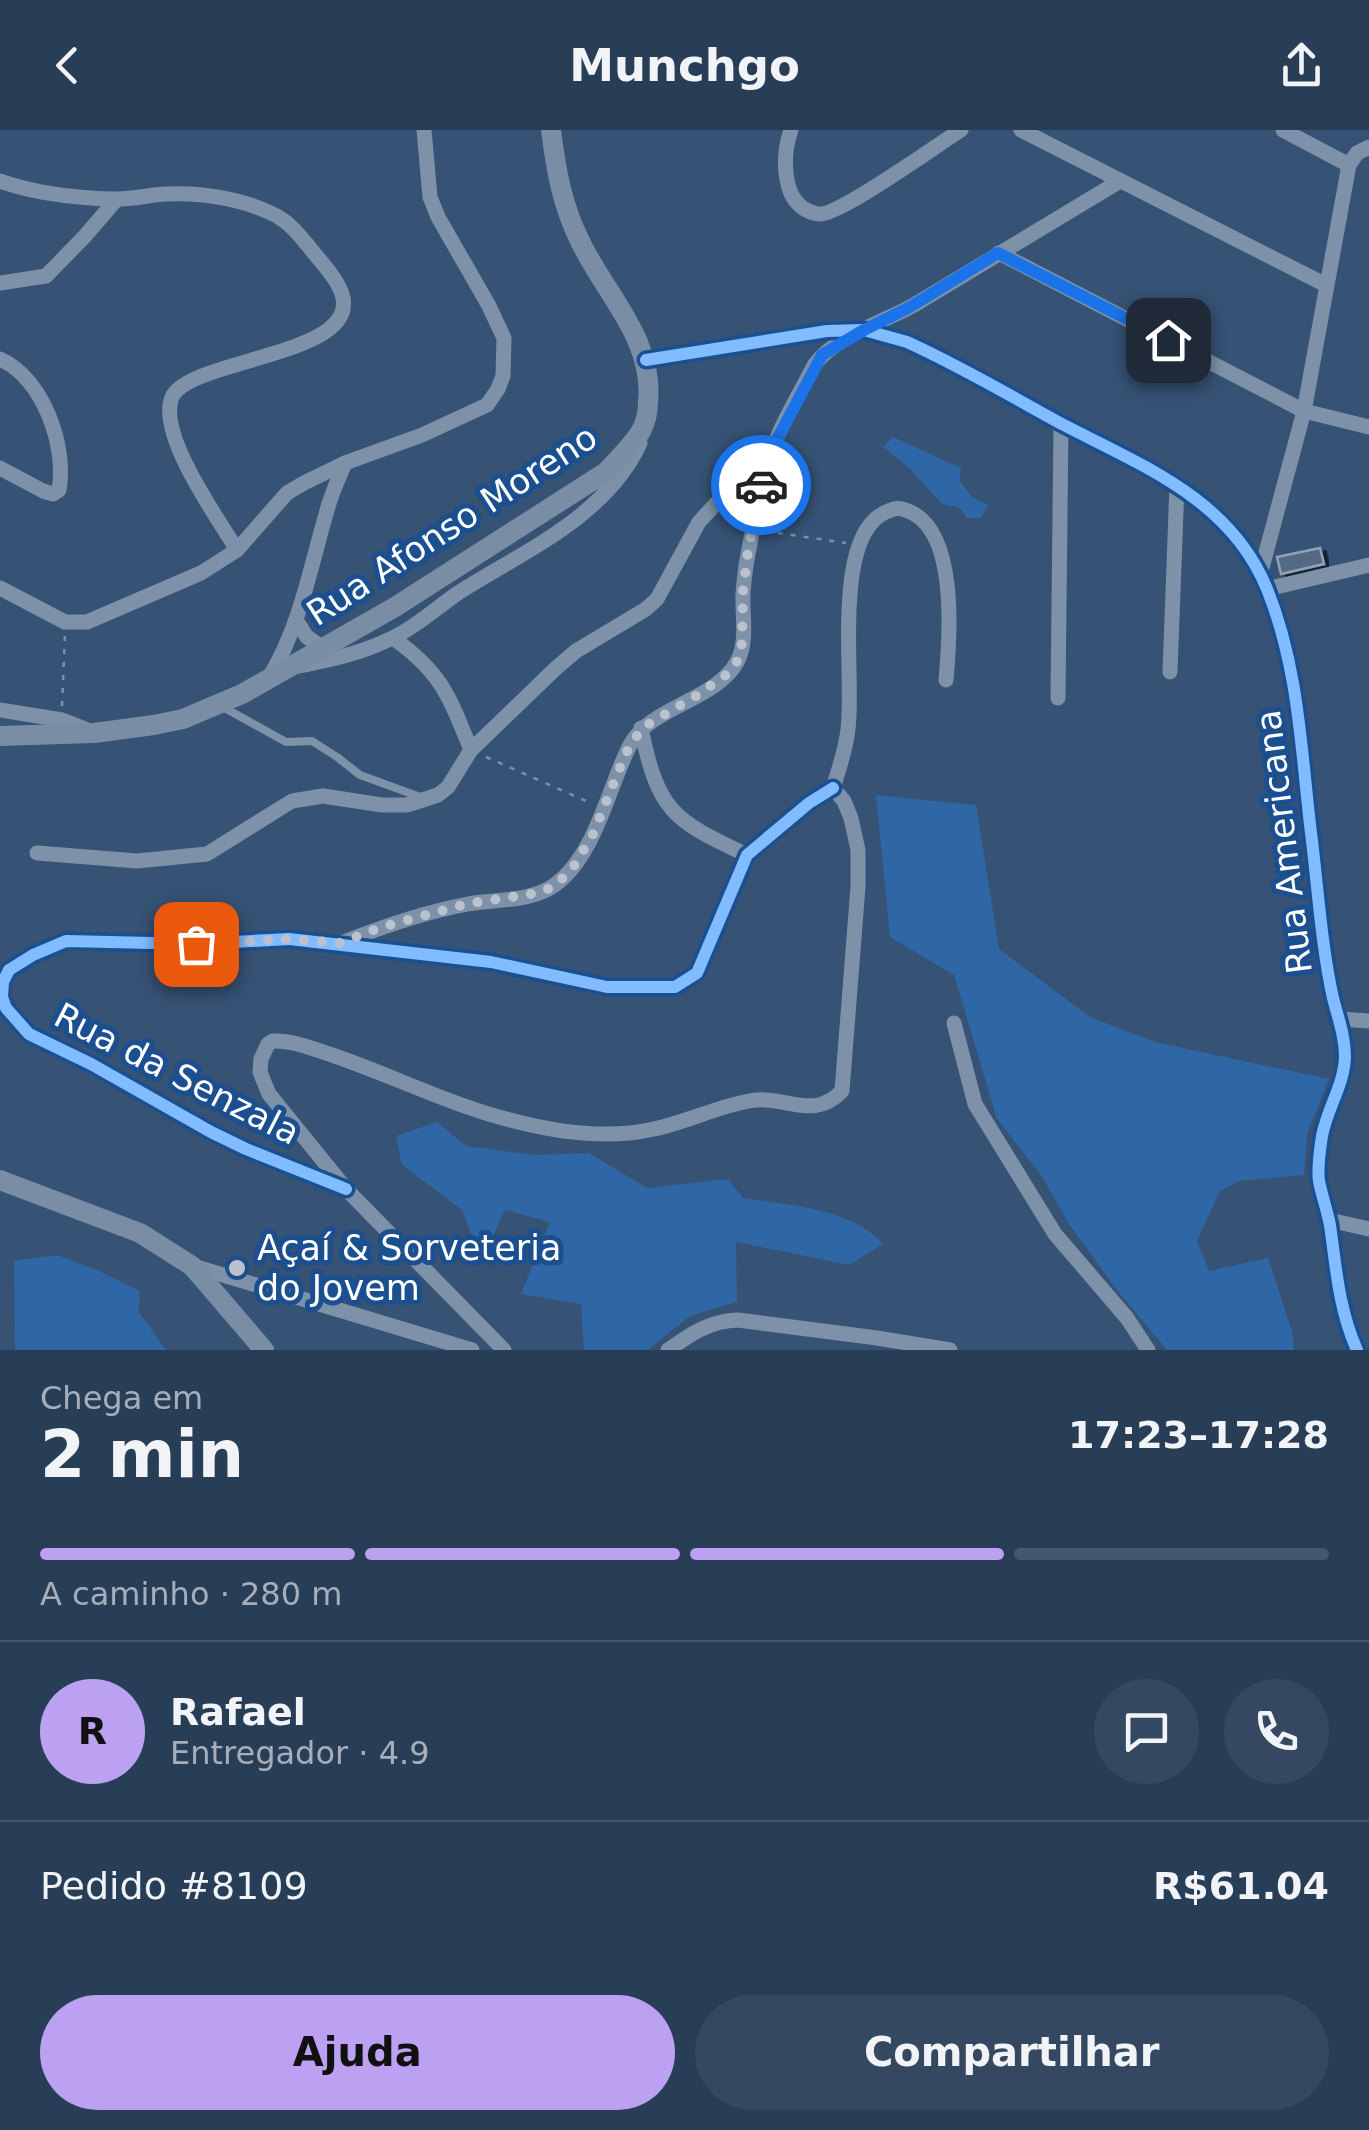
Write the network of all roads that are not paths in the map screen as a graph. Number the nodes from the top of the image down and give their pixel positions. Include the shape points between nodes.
1 (424, 130) edge
2 (551, 130) edge
3 (791, 130) edge
4 (960, 130) edge
5 (1021, 130) edge
6 (1283, 130) edge
7 (1369, 147) edge
8 (1349, 165) junction
9 (0, 180) edge
10 (1120, 182) junction
11 (116, 200) junction
12 (998, 253) junction
13 (0, 283) edge
14 (1326, 286) junction
15 (864, 330) junction
16 (0, 360) edge
17 (646, 360) junction
18 (1304, 410) junction
19 (644, 423) junction
20 (1061, 423) junction
21 (1369, 427) edge
22 (772, 449) junction
23 (344, 463) junction
24 (0, 468) edge
25 (304, 482) junction
26 (1177, 485) junction
27 (326, 512) junction
28 (237, 550) junction
29 (1369, 564) edge
30 (0, 572) edge
31 (1263, 582) junction
32 (6, 591) edge
33 (296, 620) junction
34 (392, 638) junction
35 (323, 648) junction
36 (1170, 672) dead end
37 (277, 674) junction
38 (946, 680) dead end
39 (1058, 698) dead end
40 (216, 704) junction
41 (0, 710) edge
42 (642, 728) junction
43 (94, 733) junction
44 (0, 736) edge
45 (471, 750) junction
46 (833, 788) junction
47 (426, 800) junction
48 (37, 853) dead end
49 (747, 855) junction
50 (340, 943) junction
51 (4, 973) edge
52 (1340, 1019) junction
53 (1369, 1021) edge
54 (954, 1023) dead end
55 (0, 1180) edge
56 (346, 1189) junction
57 (1329, 1220) junction
58 (1369, 1229) edge
59 (192, 1266) junction
60 (264, 1350) edge
61 (472, 1350) edge
62 (504, 1350) edge
63 (668, 1350) edge
64 (950, 1350) edge
65 (1148, 1350) edge
66 (1356, 1350) edge

1 - 23 street via 430,197 504,338 504,376 487,405 471,414
2 - 17 main road, Rua Afonso Moreno via 564,208
3 - 4 street via 784,162 792,198 821,214 850,203
5 - 10 street
6 - 8 street
7 - 8 street
8 - 14 street
9 - 11 street
10 - 12 street
10 - 14 street
11 - 13 street via 46,276
11 - 28 street via 188,194 276,216 294,228 344,298 339,322 327,332 174,391 172,432
12 - 15 street
12 - 18 street
14 - 18 street
15 - 17 street
15 - 20 street, Rua Americana via 934,354
15 - 22 street via 822,355
16 - 24 street via 21,372 51,421 62,462 59,490 42,491
17 - 19 main road, Rua Afonso Moreno
18 - 21 street
18 - 31 street
19 - 34 street, Rua Afonso Moreno via 618,480 584,513
19 - 35 main road, Rua Afonso Moreno via 606,472
20 - 26 street, Rua Americana
20 - 39 street
22 - 42 street via 743,591 738,660 726,675
22 - 45 street via 699,522 657,599 576,651
23 - 25 street
23 - 27 street
25 - 27 street
25 - 28 street
26 - 31 street, Rua Americana via 1224,525
26 - 36 street
27 - 33 street
28 - 32 street via 201,573 87,622 65,622
29 - 31 street
30 - 32 street
31 - 52 street, Rua Americana via 1296,691
33 - 35 street
33 - 37 street
34 - 37 street, Rua Afonso Moreno
34 - 45 street via 435,675
35 - 37 main road, Rua Afonso Moreno
37 - 40 main road, Rua Afonso Moreno
38 - 46 street via 947,587 934,534 917,514 891,510 878,516 859,544 850,596 848,730
40 - 43 main road, Rua Afonso Moreno via 183,719
40 - 47 lane via 286,742 312,741 360,775
41 - 43 street, Rua Afonso Moreno via 62,720
42 - 49 street via 654,780 669,806
42 - 50 street, Rua da Senzala via 593,834 555,886 466,904
43 - 44 main road, Rua Afonso Moreno
45 - 47 street via 448,786
46 - 49 street
46 - 56 street via 852,818 858,850 846,1057 842,1091 834,1100 816,1107 749,1101 654,1129 575,1132 517,1122 286,1040 273,1041 260,1072 269,1094
47 - 48 street via 407,805 308,797 208,854 176,859
49 - 50 street via 697,974 675,988 607,987 491,962
50 - 51 street, Rua da Senzala via 66,940
51 - 56 street, Rua da Senzala via 6,1008 29,1034 211,1132
52 - 53 street
52 - 57 street, Rua Americana via 1344,1072 1326,1120 1318,1178
54 - 65 street via 975,1104 1056,1234
55 - 59 main road via 140,1234
56 - 62 street
57 - 58 street
57 - 66 street, Rua Americana via 1338,1292
59 - 60 main road
59 - 61 street
63 - 64 street via 709,1324 738,1320

